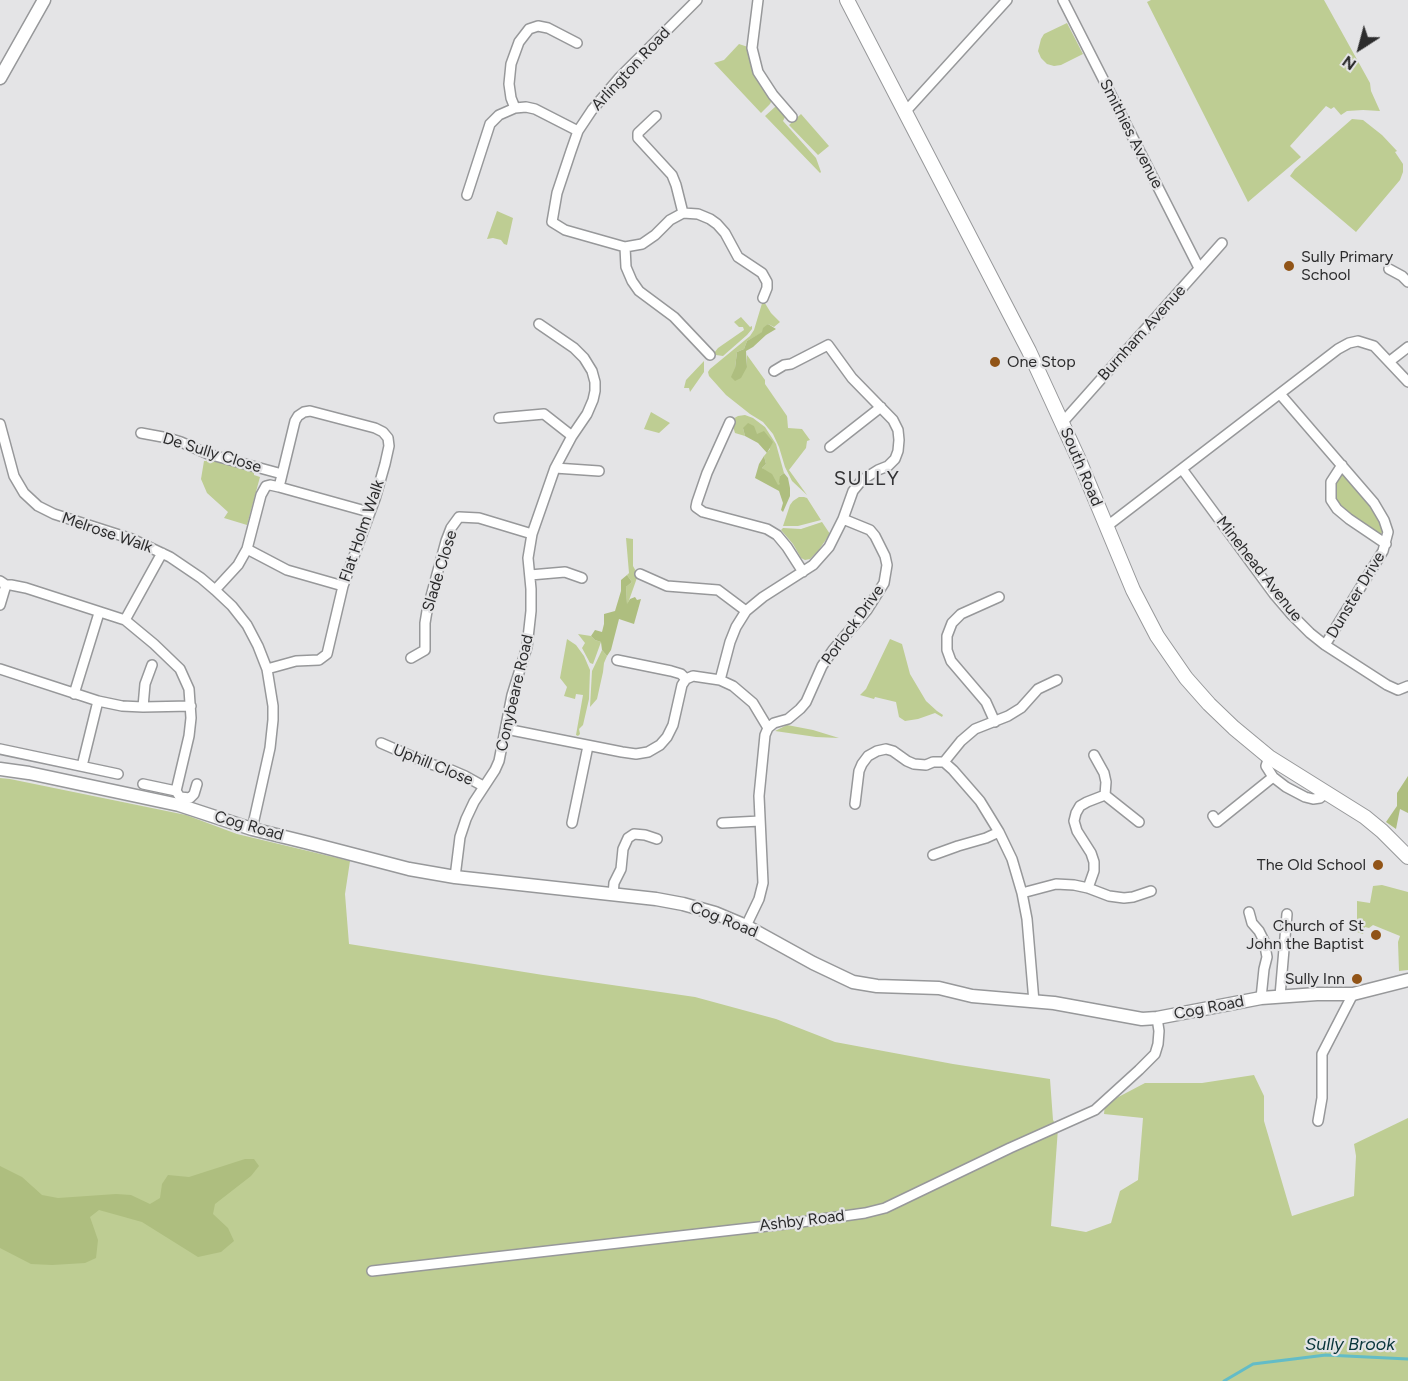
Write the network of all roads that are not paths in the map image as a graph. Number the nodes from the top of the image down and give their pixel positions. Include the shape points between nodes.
1 (44, 0) edge
2 (697, 0) edge
3 (758, 0) edge
4 (847, 0) edge
5 (1007, 0) edge
6 (1063, 0) edge
7 (577, 44) dead end
8 (0, 78) edge
9 (515, 108) junction
10 (906, 111) junction
11 (656, 116) dead end
12 (792, 117) dead end
13 (578, 131) junction
14 (467, 195) dead end
15 (683, 213) junction
16 (1222, 243) dead end
17 (625, 248) junction
18 (1199, 268) junction
19 (1389, 269) dead end
20 (1408, 282) edge
21 (763, 298) dead end
22 (539, 324) dead end
23 (1408, 347) edge
24 (710, 355) dead end
25 (1390, 361) junction
26 (774, 371) dead end
27 (1408, 382) edge
28 (1280, 394) junction
29 (881, 407) junction
30 (499, 418) dead end
31 (730, 422) dead end
32 (1062, 423) junction
33 (0, 424) edge
34 (141, 433) dead end
35 (572, 436) junction
36 (830, 447) dead end
37 (1342, 465) junction
38 (555, 468) junction
39 (1182, 469) junction
40 (599, 471) dead end
41 (282, 474) junction
42 (279, 487) junction
43 (369, 512) junction
44 (843, 519) junction
45 (1106, 527) junction
46 (532, 534) junction
47 (1386, 544) junction
48 (247, 549) junction
49 (162, 553) junction
50 (803, 572) junction
51 (640, 574) dead end
52 (530, 575) junction
53 (582, 578) dead end
54 (3, 583) edge
55 (343, 586) junction
56 (215, 590) junction
57 (999, 597) dead end
58 (0, 605) edge
59 (746, 611) junction
60 (99, 613) junction
61 (125, 620) junction
62 (1325, 645) junction
63 (411, 658) dead end
64 (617, 660) dead end
65 (152, 665) dead end
66 (0, 669) edge
67 (267, 669) junction
68 (686, 679) junction
69 (720, 680) junction
70 (1057, 680) dead end
71 (1408, 686) edge
72 (74, 694) junction
73 (98, 701) junction
74 (191, 706) junction
75 (143, 707) junction
76 (995, 722) junction
77 (768, 728) junction
78 (506, 729) junction
79 (381, 743) dead end
80 (588, 746) junction
81 (0, 749) edge
82 (1094, 755) dead end
83 (1269, 757) junction
84 (944, 762) junction
85 (82, 766) junction
86 (0, 769) edge
87 (118, 774) dead end
88 (1273, 777) junction
89 (142, 784) dead end
90 (197, 784) dead end
91 (483, 786) junction
92 (176, 791) junction
93 (1326, 793) junction
94 (1105, 795) junction
95 (855, 804) dead end
96 (1213, 816) dead end
97 (760, 821) junction
98 (1139, 822) dead end
99 (572, 823) dead end
100 (722, 823) dead end
101 (252, 830) junction
102 (999, 832) junction
103 (657, 839) dead end
104 (933, 855) dead end
105 (1408, 857) edge
106 (455, 877) junction
107 (1088, 888) junction
108 (1151, 891) dead end
109 (1022, 893) junction
110 (613, 895) junction
111 (1249, 912) dead end
112 (1287, 914) dead end
113 (746, 926) junction
114 (1408, 980) edge
115 (1353, 994) junction
116 (1280, 996) junction
117 (1261, 998) junction
118 (1034, 1002) junction
119 (1156, 1018) junction
120 (1318, 1121) dead end
121 (372, 1271) dead end

1 - 8 street
2 - 13 street, Arlington Road via 606,93
3 - 12 street via 752,48 758,72
4 - 10 main road, South Road
5 - 10 street
6 - 18 street, Smithies Avenue
7 - 9 street via 545,27 529,29 511,64 509,84
9 - 13 street via 535,109
9 - 14 street via 490,124
10 - 32 main road, South Road
11 - 15 street via 638,133 638,138 672,175
13 - 17 street, Arlington Road via 557,193 552,222 565,230
15 - 17 street via 642,244
15 - 21 street via 698,214 717,224 738,257 762,273 767,282
16 - 18 street, Burnham Avenue
17 - 24 street via 626,267 639,291 674,316
18 - 32 street, Burnham Avenue
19 - 20 street
22 - 35 street, Conybeare Road via 574,348 592,371 593,400
23 - 25 street
25 - 27 street
25 - 28 street via 1374,346 1358,341 1349,343
26 - 29 street via 828,345 852,378
28 - 37 street, Dunster Drive
28 - 39 street
29 - 36 street
29 - 44 street via 897,430 898,451 888,466 857,484
30 - 35 street via 544,414
31 - 50 street via 696,507 777,535
32 - 45 main road, South Road
33 - 49 street, Melrose Walk via 14,476 38,506
34 - 41 street, De Sully Close
35 - 38 street, Conybeare Road
37 - 47 street, Dunster Drive via 1384,520
37 - 47 street, Dunster Drive via 1331,482 1331,500 1349,519
38 - 40 street
38 - 46 street, Conybeare Road
39 - 45 street
39 - 62 street, Minehead Avenue via 1274,594
41 - 42 street
41 - 43 street, Flat Holm Walk via 295,421 301,413 310,411 375,428 386,435 389,446
42 - 43 street
42 - 48 street via 266,486 262,492
43 - 55 street, Flat Holm Walk
44 - 50 street via 829,547
44 - 77 street, Porlock Drive via 875,536 887,565 884,583 822,666 806,702 788,718
45 - 83 main road, South Road via 1140,604 1171,657 1209,704
46 - 52 street, Conybeare Road
46 - 63 street, Slade Close via 479,518 459,517 446,542 430,601 425,650
47 - 62 street, Dunster Drive
48 - 55 street via 287,570
48 - 56 street
49 - 56 street, Melrose Walk
49 - 61 street
50 - 59 street
51 - 59 street via 667,586 718,590
52 - 53 street via 565,572
52 - 78 street, Conybeare Road via 527,646
54 - 58 street
54 - 60 street
55 - 67 street, Flat Holm Walk via 325,657
56 - 67 street, Melrose Walk via 247,625
57 - 76 street via 961,614 947,636 951,661 986,702
59 - 69 street via 730,642
60 - 61 street
60 - 72 street
61 - 74 street via 180,669
62 - 71 street, Minehead Avenue via 1387,686 1398,690
64 - 68 street via 671,671
65 - 75 street
66 - 72 street
67 - 101 street, Melrose Walk via 273,726
68 - 69 street via 693,676
68 - 80 street via 673,725 660,745 636,754
69 - 77 street via 753,703
70 - 76 street via 1038,689 1021,708
72 - 73 street
73 - 75 street
73 - 85 street
74 - 75 street
74 - 92 street via 189,736
76 - 84 street via 962,739
77 - 97 street via 759,796
78 - 80 street
78 - 91 street, Conybeare Road via 499,761
79 - 91 street, Uphill Close
80 - 99 street
81 - 85 street
82 - 94 street via 1104,773
83 - 88 street via 1266,766
83 - 93 main road, South Road
84 - 95 street via 914,764 893,751 877,751 862,764
84 - 102 street via 980,801
85 - 87 street
86 - 101 street, Cog Road via 196,809
88 - 93 street via 1305,797 1320,798
88 - 96 street via 1217,822
89 - 92 street
90 - 92 street via 190,798 180,797
91 - 106 street, Conybeare Road via 460,837
93 - 105 main road, South Road via 1365,817
94 - 98 street
94 - 107 street via 1080,806 1074,821 1094,862
97 - 100 street
97 - 113 street via 763,883
101 - 106 street, Cog Road
102 - 104 street
102 - 109 street
103 - 110 street via 634,834 627,838
106 - 110 street, Cog Road
107 - 108 street via 1109,897 1124,898
107 - 109 street via 1056,884
109 - 118 street
110 - 113 street, Cog Road via 683,904
111 - 117 street via 1264,941 1267,957
112 - 116 street
113 - 118 street, Cog Road via 853,982 939,988 972,996
114 - 115 street, Cog Road
115 - 116 street, Cog Road
115 - 120 street via 1322,1054
116 - 117 street, Cog Road
117 - 119 street, Cog Road
118 - 119 street, Cog Road
119 - 121 street, Ashby Road via 1159,1031 1155,1054 1095,1110 885,1208 803,1222

